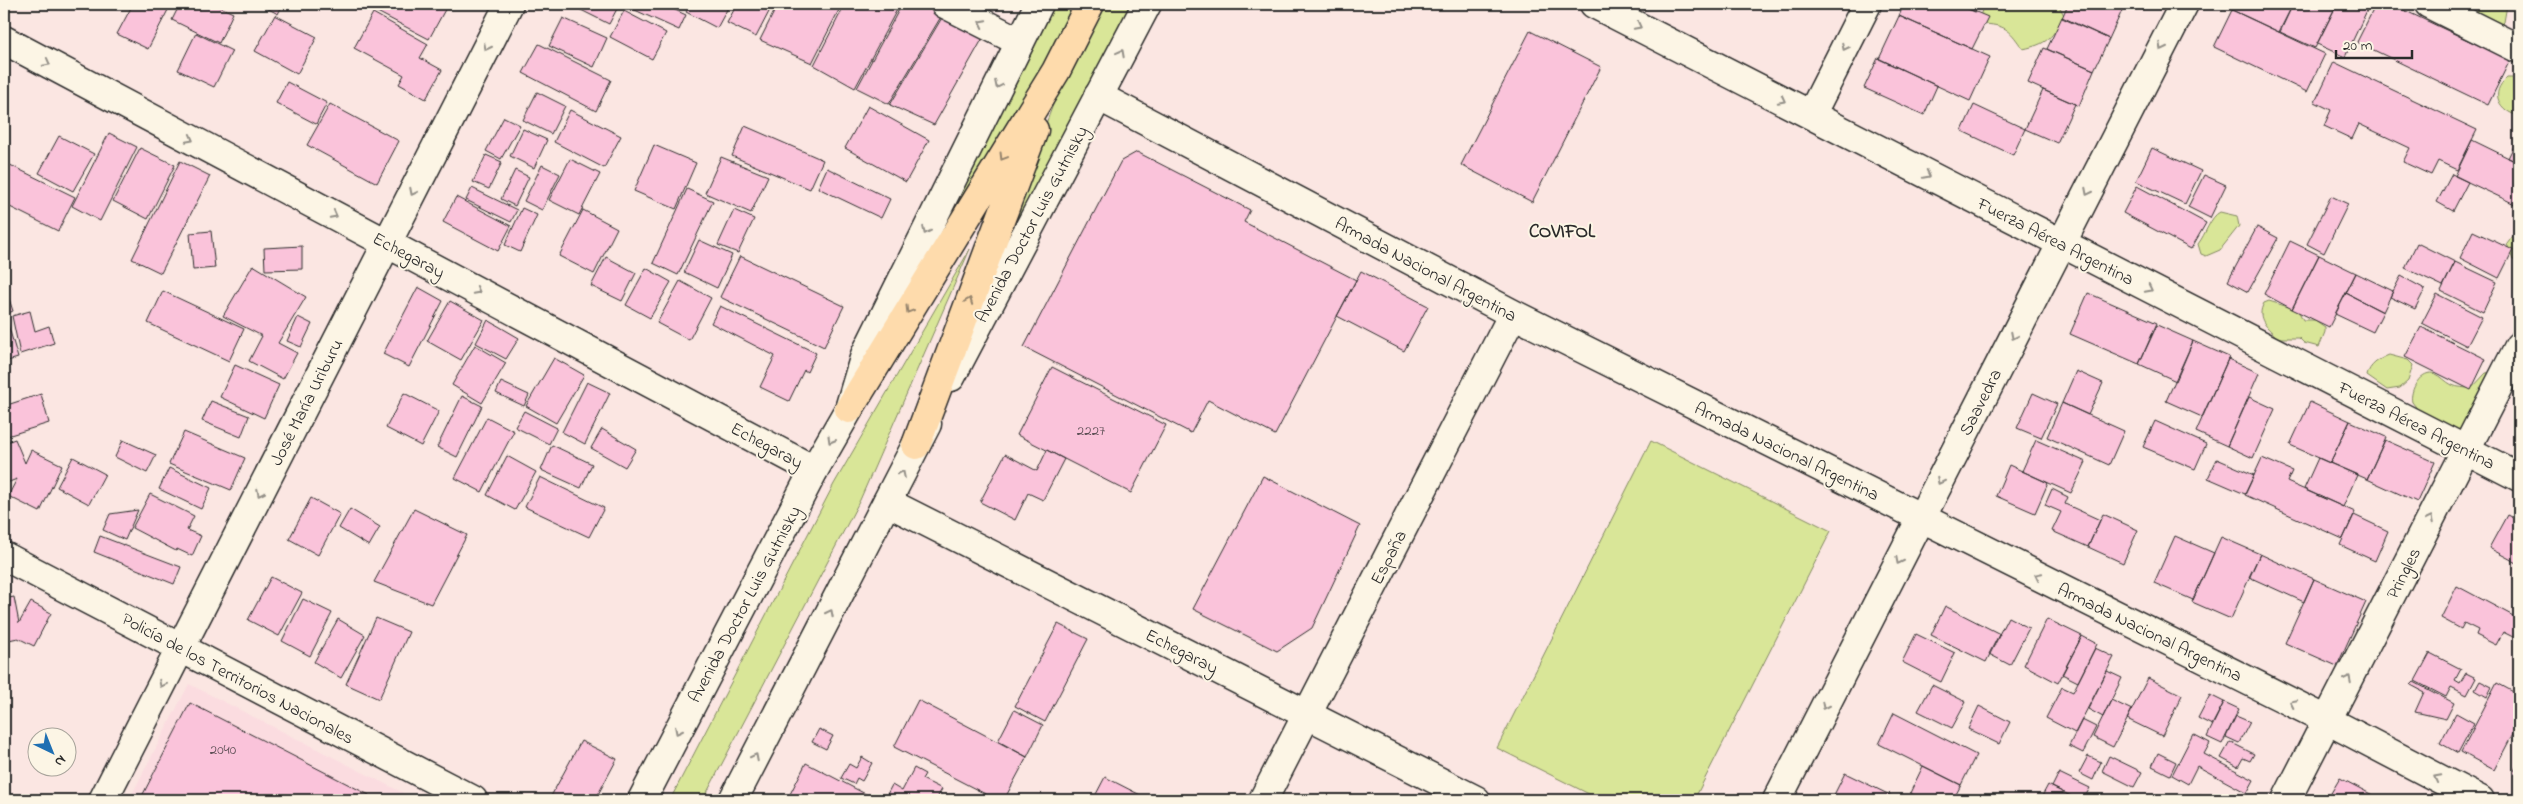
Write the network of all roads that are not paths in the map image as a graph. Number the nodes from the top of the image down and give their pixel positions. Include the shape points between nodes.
1 (509, 4) edge
2 (945, 4) edge
3 (1039, 4) edge
4 (1090, 4) edge
5 (1147, 4) edge
6 (1594, 4) edge
7 (1867, 4) edge
8 (2184, 4) edge
9 (2429, 4) edge
10 (4, 40) edge
11 (1020, 42) junction
12 (2519, 49) edge
13 (1056, 70) junction
14 (1098, 96) junction
15 (1811, 115) junction
16 (387, 243) junction
17 (2061, 244) junction
18 (1513, 314) junction
19 (2519, 346) edge
20 (849, 410) junction
21 (916, 445) junction
22 (2465, 450) junction
23 (814, 470) junction
24 (2519, 477) edge
25 (888, 502) junction
26 (1921, 518) junction
27 (4, 556) edge
28 (181, 648) junction
29 (1307, 715) junction
30 (2327, 720) junction
31 (103, 800) edge
32 (473, 800) edge
33 (642, 800) edge
34 (733, 800) edge
35 (1263, 800) edge
36 (1476, 800) edge
37 (1777, 800) edge
38 (2286, 800) edge
39 (2480, 800) edge

1 -> 16 street, José María Uriburu
11 -> 2 street
3 - 11 street, Avenida Doctor Luis Gutnisky
4 - 13 main road, Avenida Doctor Luis Gutnisky
14 -> 5 street, Avenida Doctor Luis Gutnisky
6 -> 15 street, Fuerza Aérea Argentina
7 -> 15 street
8 -> 17 street, Saavedra
9 - 12 street
10 -> 16 street, Echegaray
11 -> 20 street, Avenida Doctor Luis Gutnisky via 865,355
13 -> 20 main road, Avenida Doctor Luis Gutnisky
21 -> 13 main road, Avenida Doctor Luis Gutnisky
14 - 18 street, Armada Nacional Argentina
14 - 21 street, Avenida Doctor Luis Gutnisky
15 -> 17 street, Fuerza Aérea Argentina
16 -> 23 street, Echegaray
16 -> 28 street, José María Uriburu
17 -> 22 street, Fuerza Aérea Argentina
17 -> 26 street, Saavedra
18 - 26 street, Armada Nacional Argentina
18 - 29 street, España
19 - 22 street, Pringles
20 -> 23 street, Avenida Doctor Luis Gutnisky
25 -> 21 street, Avenida Doctor Luis Gutnisky
22 - 24 street, Fuerza Aérea Argentina
30 -> 22 street, Pringles
23 -> 33 street, Avenida Doctor Luis Gutnisky
25 - 29 street, Echegaray
34 -> 25 street, Avenida Doctor Luis Gutnisky
30 -> 26 street, Armada Nacional Argentina
26 -> 37 street, Saavedra
27 - 28 street, Policía de los Territorios Nacionales
28 -> 31 street, José María Uriburu
28 - 32 street, Policía de los Territorios Nacionales
29 - 35 street, España
29 - 36 street, Echegaray
30 - 38 street, Pringles
39 -> 30 street, Armada Nacional Argentina

